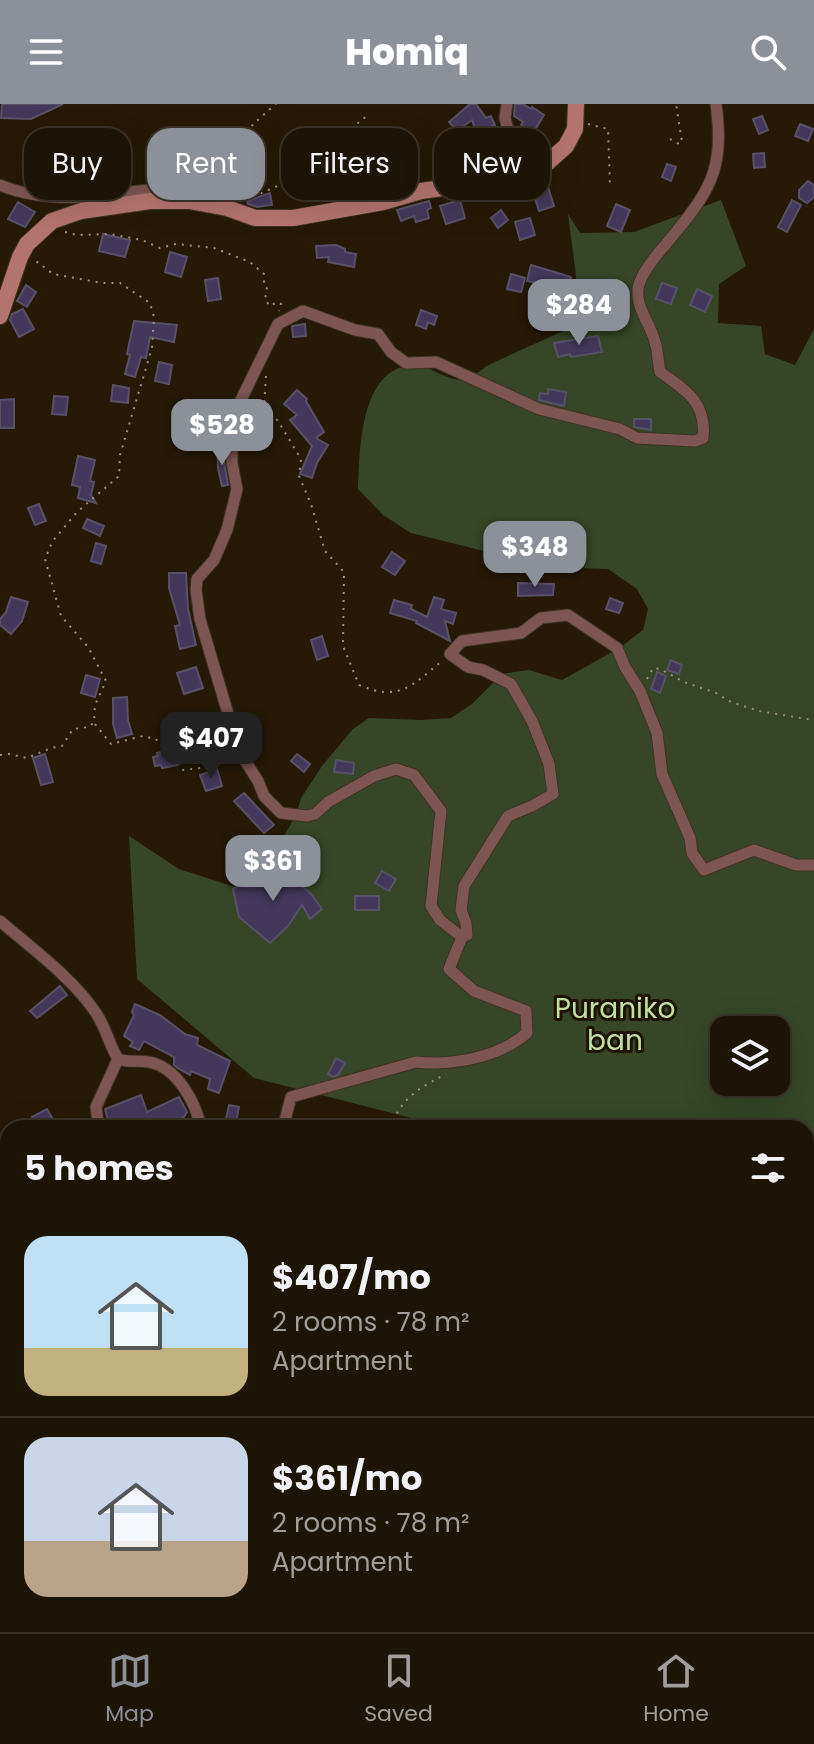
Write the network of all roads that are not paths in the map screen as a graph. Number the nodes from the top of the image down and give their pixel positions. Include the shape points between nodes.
1 (507, 104) edge
2 (576, 104) edge
3 (716, 104) edge
4 (507, 128) edge
5 (550, 160) edge
6 (0, 185) edge
7 (434, 189) edge
8 (196, 202) junction
9 (0, 316) edge
10 (814, 865) edge
11 (0, 921) edge
12 (462, 937) junction
13 (118, 1059) junction
14 (98, 1120) edge
15 (200, 1120) edge
16 (285, 1120) edge

1 - 4 street
2 - 5 street via 575,129
3 - 12 street via 721,138 716,167 700,203 639,284 638,304 655,341 660,372 688,391 705,423 703,438 637,438 539,409 436,362 406,363 378,334 303,311 278,324 239,404 232,437 237,489 227,530 214,560 197,579 196,590 239,751 264,796 281,813 315,814 374,776 396,769 414,775 441,811 431,906
6 - 8 street via 22,194 54,196 172,190 185,192
7 - 8 street via 293,218 255,218
8 - 9 street via 150,201 52,221 27,244
10 - 12 street via 796,865 754,850 704,870 692,853 662,774 657,733 617,648 568,615 541,618 521,633 462,641 450,654 511,684 549,764 553,794 508,816 464,886 461,910 467,935
11 - 13 street via 94,1009
12 - 16 street via 449,969 474,991 526,1011 527,1033 513,1045 464,1062 416,1062 291,1097
13 - 14 street via 96,1107
13 - 15 street via 166,1068 198,1110

